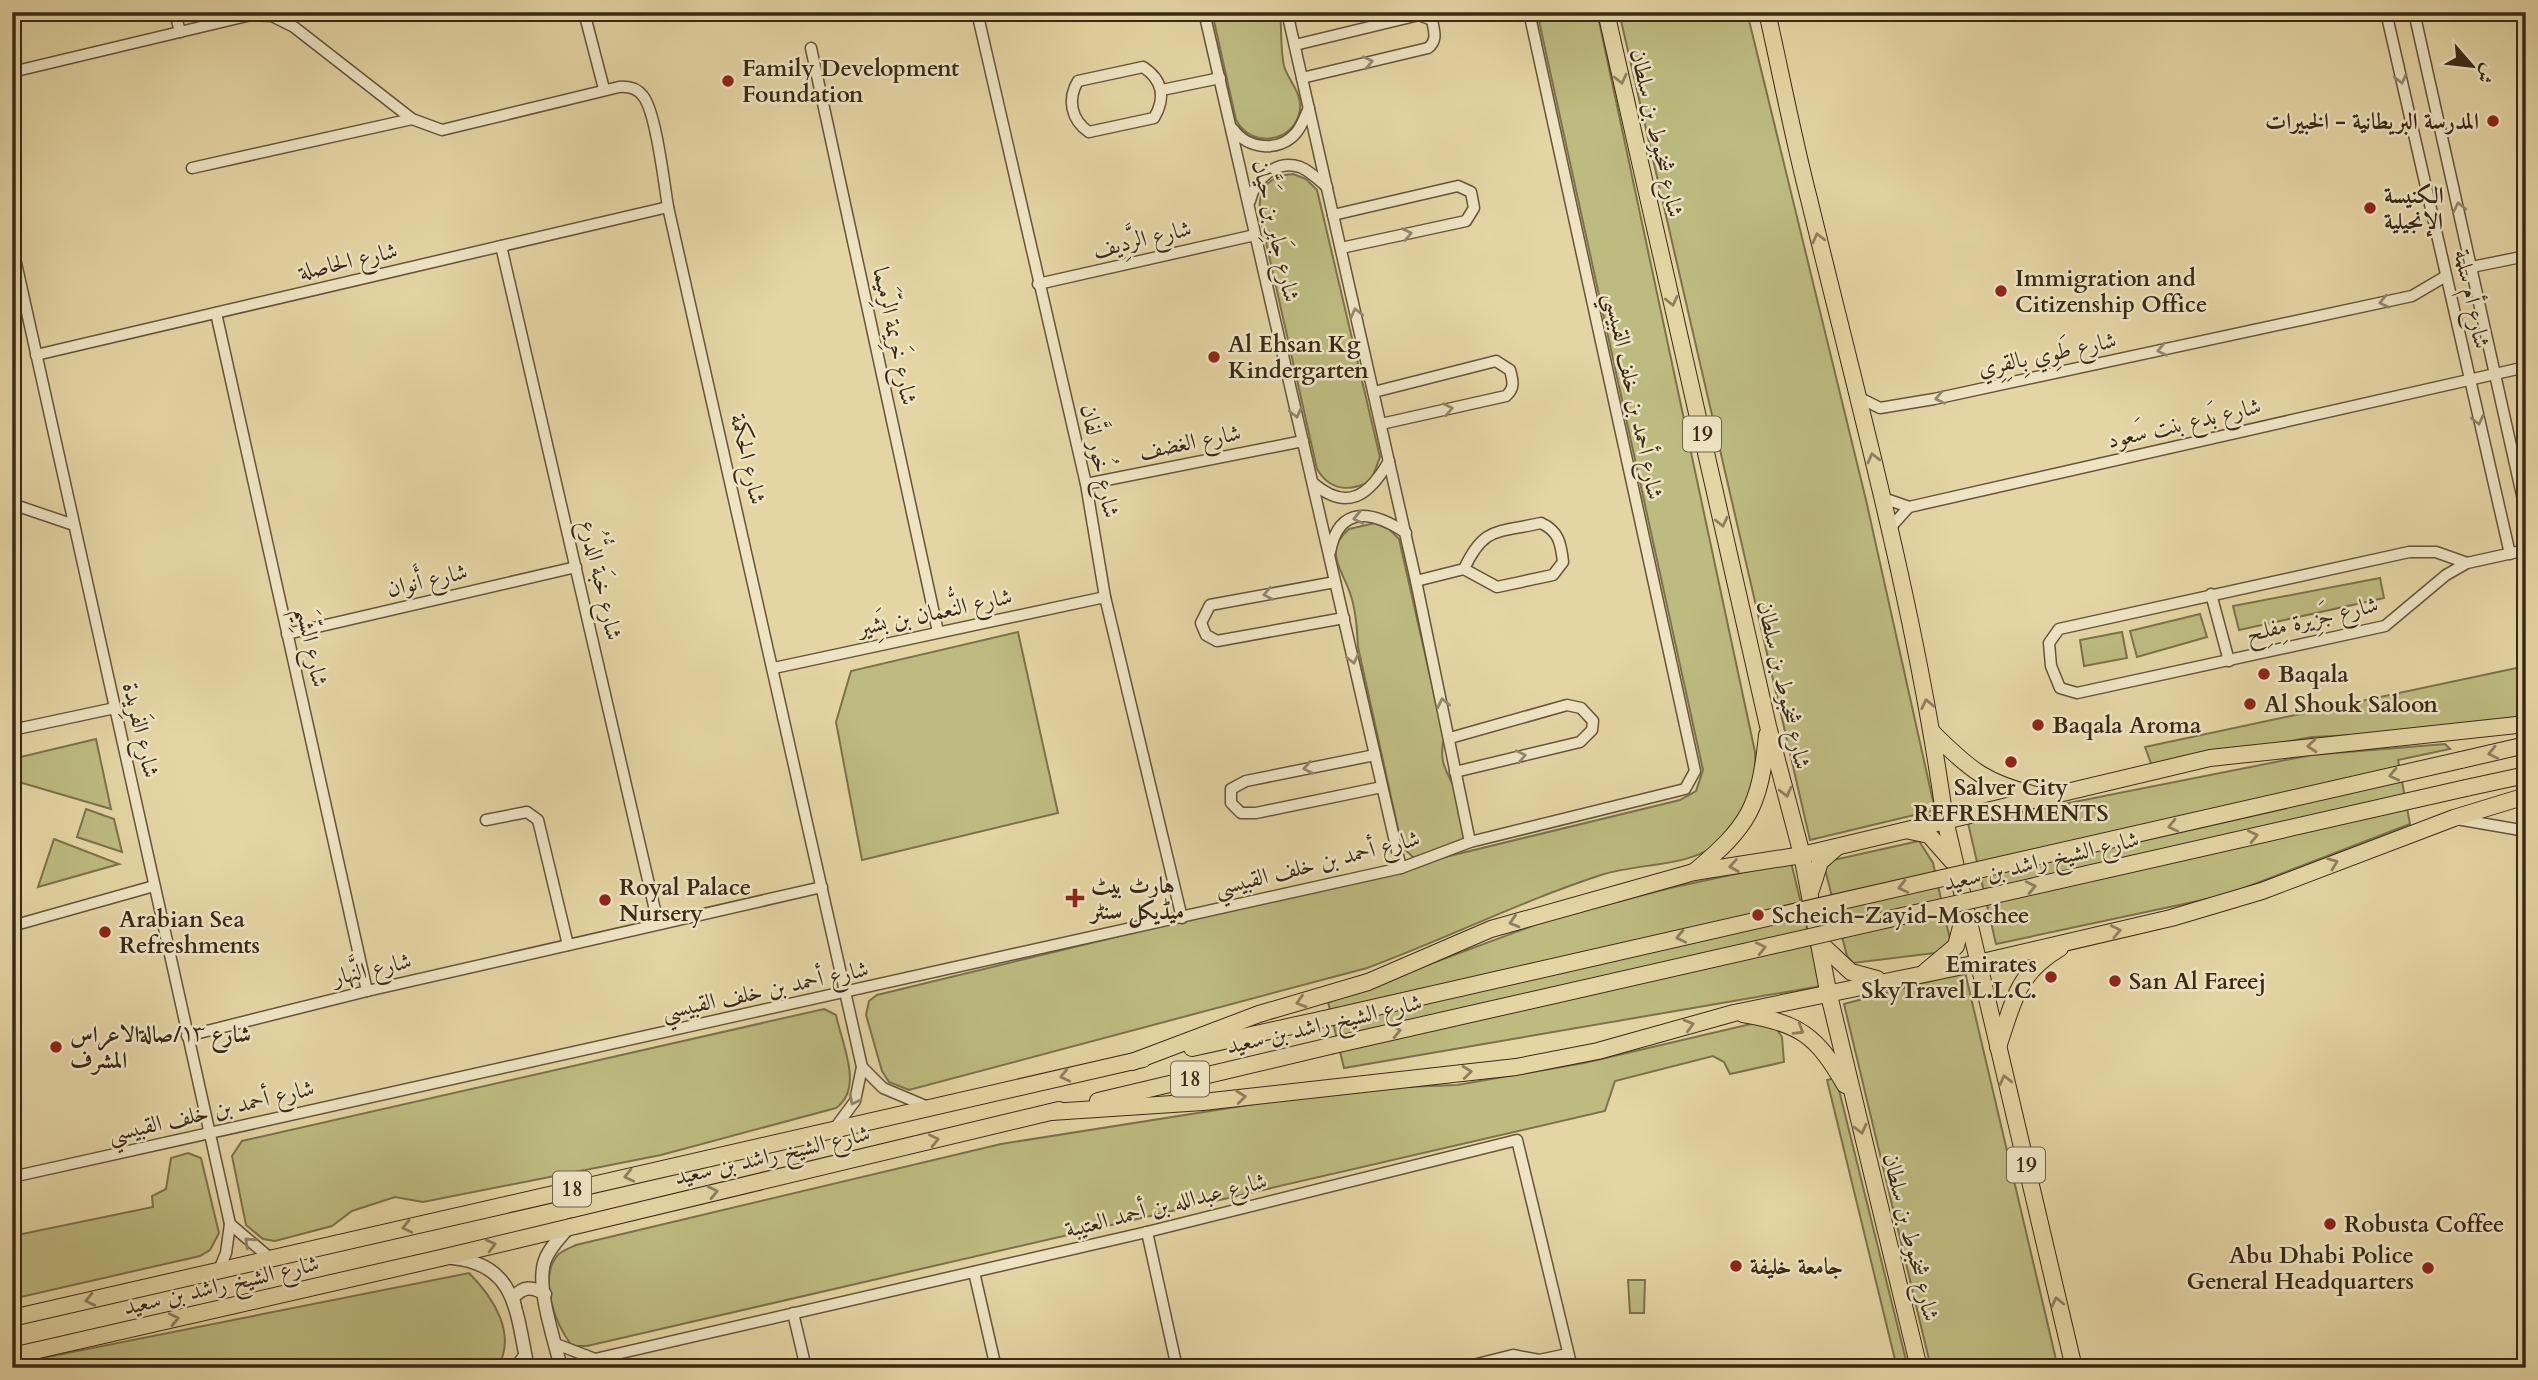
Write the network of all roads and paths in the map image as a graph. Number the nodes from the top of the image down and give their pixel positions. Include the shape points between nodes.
1 (175, 12) edge
2 (584, 12) edge
3 (978, 12) edge
4 (1204, 12) edge
5 (1287, 12) edge
6 (1529, 12) edge
7 (1606, 12) edge
8 (1767, 12) edge
9 (2386, 12) edge
10 (2414, 12) edge
11 (180, 32) junction
12 (1294, 45) junction
13 (811, 48) dead end
14 (12, 72) edge
15 (1220, 78) junction
16 (1302, 78) junction
17 (604, 89) junction
18 (1162, 90) junction
19 (1309, 108) junction
20 (412, 119) junction
21 (1230, 124) junction
22 (192, 168) dead end
23 (1327, 187) junction
24 (1249, 205) junction
25 (668, 207) junction
26 (1333, 215) junction
27 (1255, 234) junction
28 (12, 245) edge
29 (502, 246) junction
30 (1341, 248) junction
31 (2526, 256) edge
32 (2472, 267) junction
33 (2446, 276) junction
34 (1038, 284) junction
35 (216, 313) junction
36 (36, 355) junction
37 (2526, 367) edge
38 (2494, 374) junction
39 (2469, 380) junction
40 (1374, 392) junction
41 (1858, 397) junction
42 (1381, 424) junction
43 (1303, 442) junction
44 (1389, 461) junction
45 (1312, 483) junction
46 (1086, 484) junction
47 (1883, 498) junction
48 (12, 504) edge
49 (1909, 507) junction
50 (2526, 513) edge
51 (74, 525) junction
52 (1889, 528) junction
53 (1406, 533) junction
54 (2526, 550) edge
55 (2510, 554) junction
56 (1329, 555) junction
57 (2467, 563) junction
58 (576, 567) junction
59 (1464, 569) junction
60 (1416, 581) junction
61 (1335, 582) junction
62 (2211, 594) junction
63 (1105, 597) junction
64 (1344, 618) junction
65 (938, 632) junction
66 (287, 634) junction
67 (2230, 660) junction
68 (774, 668) junction
69 (115, 708) junction
70 (2526, 724) edge
71 (1769, 726) junction
72 (12, 730) edge
73 (1933, 733) junction
74 (1450, 738) junction
75 (2526, 745) edge
76 (1375, 755) junction
77 (1455, 772) junction
78 (2526, 775) edge
79 (1382, 787) junction
80 (2526, 796) edge
81 (2043, 797) junction
82 (2454, 818) junction
83 (486, 820) dead end
84 (1945, 820) junction
85 (1904, 831) junction
86 (2526, 831) edge
87 (1470, 842) junction
88 (1841, 846) junction
89 (1802, 855) junction
90 (1956, 866) junction
91 (1401, 868) junction
92 (1694, 872) junction
93 (154, 886) junction
94 (822, 887) junction
95 (1810, 896) junction
96 (1965, 907) junction
97 (1182, 918) junction
98 (658, 923) junction
99 (12, 926) edge
100 (2074, 941) junction
101 (1819, 942) junction
102 (568, 945) junction
103 (1978, 962) junction
104 (1923, 973) junction
105 (1884, 980) junction
106 (367, 991) junction
107 (1828, 991) junction
108 (845, 994) junction
109 (1734, 1013) junction
110 (187, 1036) junction
111 (1997, 1049) junction
112 (1132, 1062) junction
113 (863, 1067) junction
114 (1854, 1100) junction
115 (929, 1107) junction
116 (1051, 1112) junction
117 (835, 1128) junction
118 (209, 1132) junction
119 (12, 1177) edge
120 (230, 1224) junction
121 (571, 1225) junction
122 (1147, 1232) junction
123 (445, 1257) junction
124 (270, 1258) junction
125 (219, 1270) junction
126 (974, 1272) junction
127 (545, 1294) junction
128 (515, 1307) junction
129 (793, 1313) junction
130 (12, 1318) edge
131 (556, 1344) junction
132 (525, 1354) junction
133 (12, 1356) edge
134 (602, 1361) edge
135 (1570, 1361) edge
136 (515, 1368) edge
137 (528, 1368) edge
138 (561, 1368) edge
139 (583, 1368) edge
140 (806, 1368) edge
141 (996, 1368) edge
142 (1177, 1368) edge
143 (1461, 1368) edge
144 (1543, 1368) edge
145 (1919, 1368) edge
146 (2074, 1368) edge

1 - 11 street
2 - 17 street
3 - 34 street, شارع خُور لفَّان
4 - 15 street, شارع جَابِر بن حَيَّان
5 - 12 street
6 - 87 street, شارع أحمد بن خلف القبيسي via 1695,771 1678,793
7 -> 71 main road, شارع شخبوط بن سلطان / 19
41 -> 8 main road, 19
9 -> 33 street, شارع أم سلمة
32 -> 10 street, شارع أم سلمة
11 - 14 street, شارع الحكمة
11 - 20 street, شارع الحكمة via 251,15 272,16 294,27
12 - 16 street
16 -> 12 street via 1427,48 1434,44 1432,20 1419,15
13 - 65 street, شارع خَرِيمة الرِّمَيما
15 - 18 street
15 - 21 street, شارع جَابِر بن حَيَّان
16 - 19 street
17 - 20 street, شارع الحكمة via 442,130
17 - 25 street, شارع الحكمة via 628,86 647,102
18 - 18 street via 1155,74 1143,67 1078,80 1072,91 1072,109 1078,125 1089,132 1154,118
19 - 21 street via 1294,135 1274,145 1251,145 1240,139
19 - 23 street
20 - 22 street, شارع الحكمة
21 - 24 street, شارع جَابِر بن حَيَّان
23 - 24 street via 1300,167 1287,165 1264,175 1253,188
23 - 26 street
24 - 27 street, شارع جَابِر بن حَيَّان
25 - 29 street, شارع الحاصلة
25 - 68 street, شارع الحكمة
26 - 30 street
30 -> 26 street via 1466,221 1474,208 1471,192 1458,186
27 - 34 street, شارع الرَّدِيف
27 -> 43 street, شارع جَابِر بن حَيَّان
28 - 36 street, شارع الفَرِيدة
29 - 35 street, شارع الحاصلة
29 - 58 street, شارع خبَة الدُّرُع
40 -> 30 street
31 - 32 street
32 - 38 street, شارع أم سلمة
33 - 39 street, شارع أم سلمة
33 -> 41 street, شارع طَوِي بِالقِرِي via 2412,296 1948,397 1887,408
34 - 46 street, شارع خُور لفَّان
35 - 36 street, شارع الحاصلة
35 - 66 street, شارع الشِّيَم
36 - 51 street, شارع الفَرِيدة
37 - 38 street, شارع بَدع بنت سَعود
38 - 39 street, شارع بَدع بنت سَعود
38 - 50 street, شارع أم سلمة
39 - 49 street, شارع بَدع بنت سَعود
39 -> 55 street, شارع أم سلمة
40 - 42 street
42 -> 40 street via 1506,396 1513,383 1510,369 1496,361
47 -> 41 main road, 19
42 - 44 street
43 - 45 street, شارع جَابِر بن حَيَّان
43 - 46 street, شارع الغضف
44 - 45 street via 1377,482 1353,497 1338,499
44 - 53 street
45 - 56 street, شارع جَابِر بن حَيَّان
46 - 63 street, شارع خُور لفَّان
47 - 49 street
47 - 52 main road, 19
48 - 51 street
49 - 52 street
51 - 69 street, شارع الفَرِيدة
73 -> 52 main road, 19
53 -> 56 street via 1386,519 1360,516 1335,530
53 - 60 street
54 - 55 street, شارع جَزِيرة مِفلِح
55 - 57 street, شارع جَزِيرة مِفلِح
56 - 61 street, شارع جَابِر بن حَيَّان
57 - 62 street, شارع جَزِيرة مِفلِح via 2436,552 2409,552
57 - 67 street, شارع جَزِيرة مِفلِح via 2385,626
58 - 66 street, شارع أَنوان
58 - 98 street, شارع خبَة الدُّرُع
59 - 59 street via 1475,545 1486,535 1541,523 1556,533 1561,547 1563,562 1553,575 1497,587
59 - 60 street
74 -> 60 street
61 - 64 street, شارع جَابِر بن حَيَّان
61 -> 64 street via 1210,605 1201,623 1206,635 1217,640
62 - 67 street, شارع جَزِيرة مِفلِح
62 - 67 street, شارع جَزِيرة مِفلِح via 2059,629 2049,643 2050,666 2060,688 2077,693
63 - 65 street, شارع النُّعمان بن بَشِير
63 - 97 street, شارع خُور لفَّان
64 -> 76 street, شارع جَابِر بن حَيَّان
65 - 68 street, شارع النُّعمان بن بَشِير
66 - 106 street, شارع الشِّيَم
68 - 94 street, شارع الحكمة
69 - 72 street
69 - 93 street, شارع الفَرِيدة
70 -> 81 main road via 2210,758
71 -> 89 main road, شارع شخبوط بن سلطان / 19
71 - 92 main road via 1749,818
73 - 81 main road via 1987,780
73 - 84 main road, 19
74 - 77 street
77 -> 74 street via 1580,742 1592,730 1593,721 1581,708 1567,705
75 -> 112 main road, شارع الشيخ راشد بن سعيد / 18, bridge
76 - 79 street, شارع جَابِر بن حَيَّان
76 -> 79 street via 1246,781 1231,789 1231,803 1241,813 1256,813
77 - 87 street
116 -> 78 main road, شارع الشيخ راشد بن سعيد / 18, bridge
79 - 91 street, شارع جَابِر بن حَيَّان
80 - 82 main road
81 - 84 main road
82 - 86 street
100 -> 82 main road via 2235,899
83 - 102 street via 527,812 538,821
84 - 85 main road
84 - 90 main road, 19
85 - 88 main road
85 - 90 main road via 1929,835
87 - 91 street, شارع أحمد بن خلف القبيسي
88 - 89 main road
88 - 95 main road via 1820,862
89 -> 92 main road
89 - 95 main road, شارع شخبوط بن سلطان / 19
90 - 96 main road, 19
91 - 97 street, شارع أحمد بن خلف القبيسي
92 -> 112 main road via 1491,929 1368,982 1259,1014
93 - 99 street
93 - 110 street, شارع الفَرِيدة
94 - 98 street, شارع النَّهار
94 - 108 street, شارع الحكمة
95 - 101 main road, شارع شخبوط بن سلطان / 19
96 - 103 main road, 19
96 - 104 main road via 1956,946
97 - 108 street, شارع أحمد بن خلف القبيسي
98 - 102 street, شارع النَّهار
100 - 103 main road
100 - 111 main road via 2038,962 2024,977
101 - 105 main road via 1851,972
101 - 107 main road, شارع شخبوط بن سلطان / 19
102 - 106 street, شارع النَّهار
103 - 104 main road
103 - 111 main road, 19
104 - 105 main road
105 - 107 main road
106 - 110 street, شارع النَّهار
107 - 109 main road
107 - 114 main road, شارع شخبوط بن سلطان / 19
108 - 113 street, شارع الحكمة
108 - 118 street, شارع أحمد بن خلف القبيسي
109 -> 114 main road via 1779,1020 1804,1032 1830,1058
116 -> 109 main road via 1203,1101 1516,1067 1598,1051
110 - 118 street, شارع الفَرِيدة
146 -> 111 main road, 19
112 -> 115 main road, شارع الشيخ راشد بن سعيد / 18
113 - 115 street via 883,1088
113 -> 117 street, شارع الحكمة via 855,1101
114 -> 145 main road, شارع شخبوط بن سلطان / 19
115 - 117 main road, شارع الشيخ راشد بن سعيد / 18
121 -> 116 main road, شارع الشيخ راشد بن سعيد / 18
117 -> 124 main road, شارع الشيخ راشد بن سعيد / 18
118 - 119 street, شارع أحمد بن خلف القبيسي
118 - 120 street, شارع الفَرِيدة
124 -> 120 street
120 - 125 street, شارع الفَرِيدة
123 -> 121 main road, شارع الشيخ راشد بن سعيد / 18
121 - 127 street via 545,1260
122 - 126 street, شارع عبدالله بن أحمد العتيبة
122 - 135 street, شارع عبدالله بن أحمد العتيبة via 1517,1140
122 - 142 street
123 - 128 street via 483,1262 505,1285
133 -> 123 main road, شارع الشيخ راشد بن سعيد / 18
124 - 125 main road, شارع الشيخ راشد بن سعيد / 18
125 -> 130 main road, شارع الشيخ راشد بن سعيد / 18
126 - 129 street, شارع عبدالله بن أحمد العتيبة
126 - 141 street
127 - 128 street via 531,1287 523,1289 513,1298
127 - 131 street
128 - 132 street
129 - 134 street, شارع عبدالله بن أحمد العتيبة
129 - 140 street
131 - 134 street
131 - 138 street
132 - 136 street
132 - 137 street
134 - 139 street, شارع عبدالله بن أحمد العتيبة
135 - 143 street via 1519,1355
135 - 144 street

